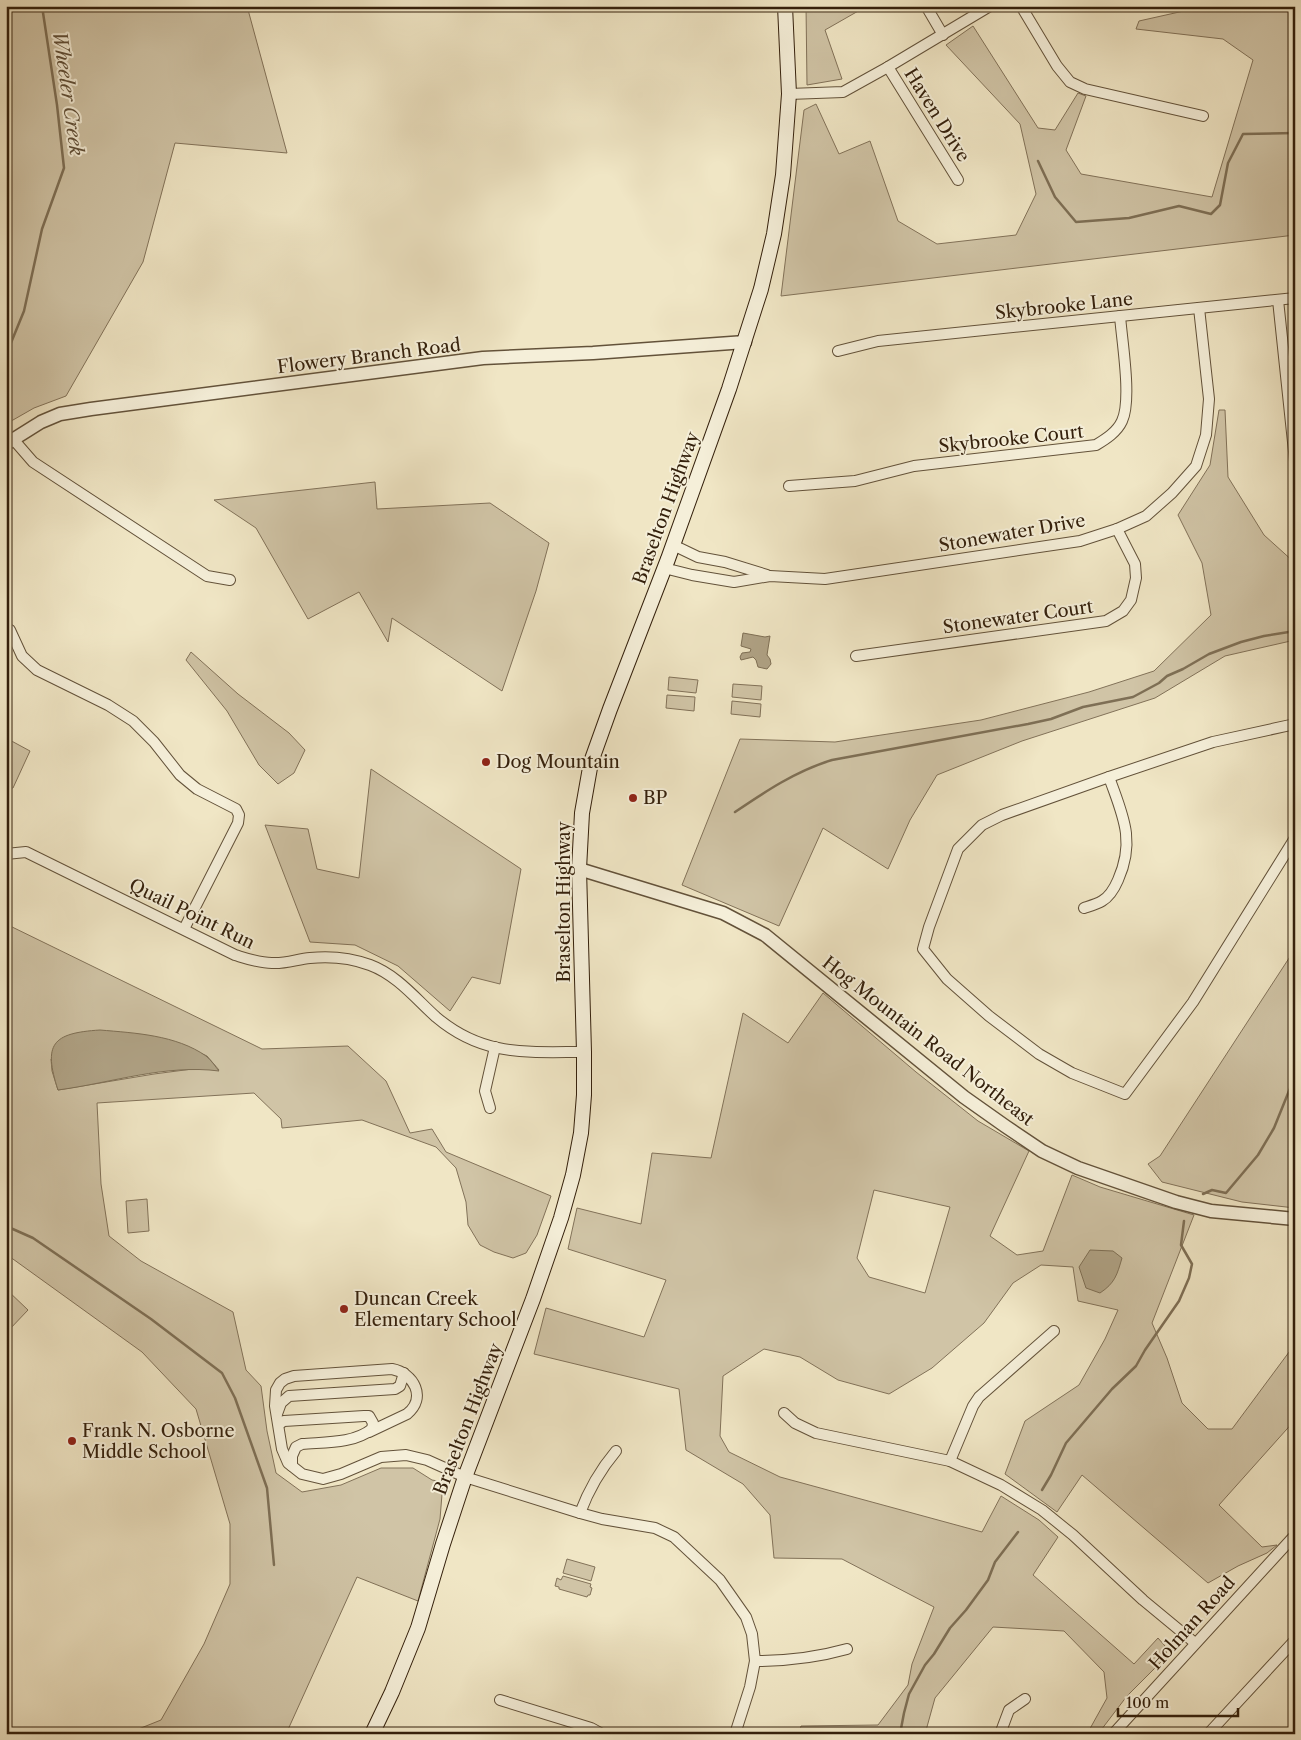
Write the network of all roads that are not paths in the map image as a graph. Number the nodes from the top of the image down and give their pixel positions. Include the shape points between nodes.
1 (785, 6) edge
2 (926, 6) edge
3 (990, 6) edge
4 (1021, 6) edge
5 (943, 35) junction
6 (888, 68) junction
7 (789, 94) junction
8 (1204, 116) dead end
9 (958, 180) dead end
10 (1295, 298) edge
11 (1278, 300) junction
12 (1199, 308) junction
13 (1120, 316) junction
14 (745, 342) junction
15 (838, 351) dead end
16 (10, 441) edge
17 (1295, 461) edge
18 (789, 486) dead end
19 (1117, 529) junction
20 (673, 545) junction
21 (664, 568) junction
22 (770, 576) junction
23 (230, 580) dead end
24 (10, 630) dead end
25 (856, 656) dead end
26 (1295, 724) edge
27 (1108, 777) junction
28 (1295, 838) edge
29 (6, 854) edge
30 (579, 869) junction
31 (1084, 908) dead end
32 (184, 929) junction
33 (495, 1048) junction
34 (584, 1052) junction
35 (490, 1108) dead end
36 (1295, 1219) edge
37 (1054, 1331) dead end
38 (404, 1373) junction
39 (784, 1413) dead end
40 (277, 1415) junction
41 (369, 1432) junction
42 (616, 1451) dead end
43 (950, 1461) junction
44 (292, 1466) junction
45 (465, 1478) junction
46 (580, 1513) junction
47 (1295, 1535) edge
48 (1295, 1640) edge
49 (1195, 1643) junction
50 (847, 1649) dead end
51 (755, 1661) junction
52 (1025, 1699) dead end
53 (500, 1700) dead end
54 (372, 1734) edge
55 (602, 1734) edge
56 (735, 1734) edge
57 (1000, 1734) edge
58 (1113, 1734) edge
59 (1208, 1734) edge

1 - 7 main road, Braselton Highway
2 - 5 street
3 - 5 street
4 - 8 street via 1070,82 1085,90
5 - 6 street
6 - 7 street via 843,92
6 - 9 street, Haven Drive
7 - 14 main road, Braselton Highway via 774,234
10 - 11 street, Skybrooke Lane
11 - 12 street, Skybrooke Lane
11 - 17 street
12 - 13 street, Skybrooke Lane
12 - 19 street, Stonewater Drive via 1208,399 1206,435 1196,466 1146,516
13 - 15 street, Skybrooke Lane via 878,341
13 - 18 street, Skybrooke Court via 1127,405 1121,423 1096,445 914,466 855,481
14 - 16 street, Flowery Branch Road via 483,358 91,409 41,422
14 - 20 main road, Braselton Highway
16 - 23 street via 33,462 207,576
19 - 22 street, Stonewater Drive via 1080,541 825,579
19 - 25 street, Stonewater Court via 1135,564 1136,578 1131,600 1123,611 1106,621
20 - 21 main road, Braselton Highway
20 - 22 street, Stonewater Drive via 698,557
21 - 22 street, Stonewater Drive via 734,582
21 - 30 main road, Braselton Highway via 591,762 582,813
24 - 32 street via 22,656 37,670 133,721 180,775 197,789 236,809 238,823
26 - 27 street via 1213,742
27 - 28 street via 1002,815 971,835 958,849 923,949 947,979 1039,1054 1072,1073 1125,1094 1193,1002
27 - 31 street via 1124,820 1128,843 1124,867 1115,886 1103,900
29 - 32 street, Quail Point Run via 26,852
30 - 34 main road, Braselton Highway
30 - 36 street, Hog Mountain Road Northeast via 723,913 765,935 948,1084 1042,1151 1078,1168 1176,1202 1211,1211
32 - 33 street, Quail Point Run via 255,962 328,957 371,966 393,977 459,1034
33 - 34 street, Quail Point Run
33 - 35 street via 485,1091
34 - 45 main road, Braselton Highway via 581,1133 561,1218 519,1339
37 - 43 street via 979,1397
38 - 40 street via 400,1386 395,1389 289,1396 280,1403
38 - 40 street via 392,1369 294,1376 285,1379 276,1390
38 - 41 street via 410,1376 417,1393 413,1409
39 - 43 street via 795,1423 816,1432
40 - 41 street via 284,1421 369,1416 373,1423
40 - 44 street via 282,1449
41 - 44 street via 352,1440 302,1444 296,1447
42 - 46 street via 599,1471
43 - 49 street via 1001,1485 1042,1510
44 - 45 street via 302,1474 323,1479 380,1457 406,1455 427,1460
45 - 46 street
45 - 54 main road, Braselton Highway via 418,1628
46 - 51 street via 655,1528 674,1537 720,1580 746,1617
47 - 49 street, Holman Road
48 - 59 street
49 - 58 street, Holman Road
50 - 51 street via 793,1661
51 - 56 street
52 - 57 street via 1009,1710
53 - 55 street

